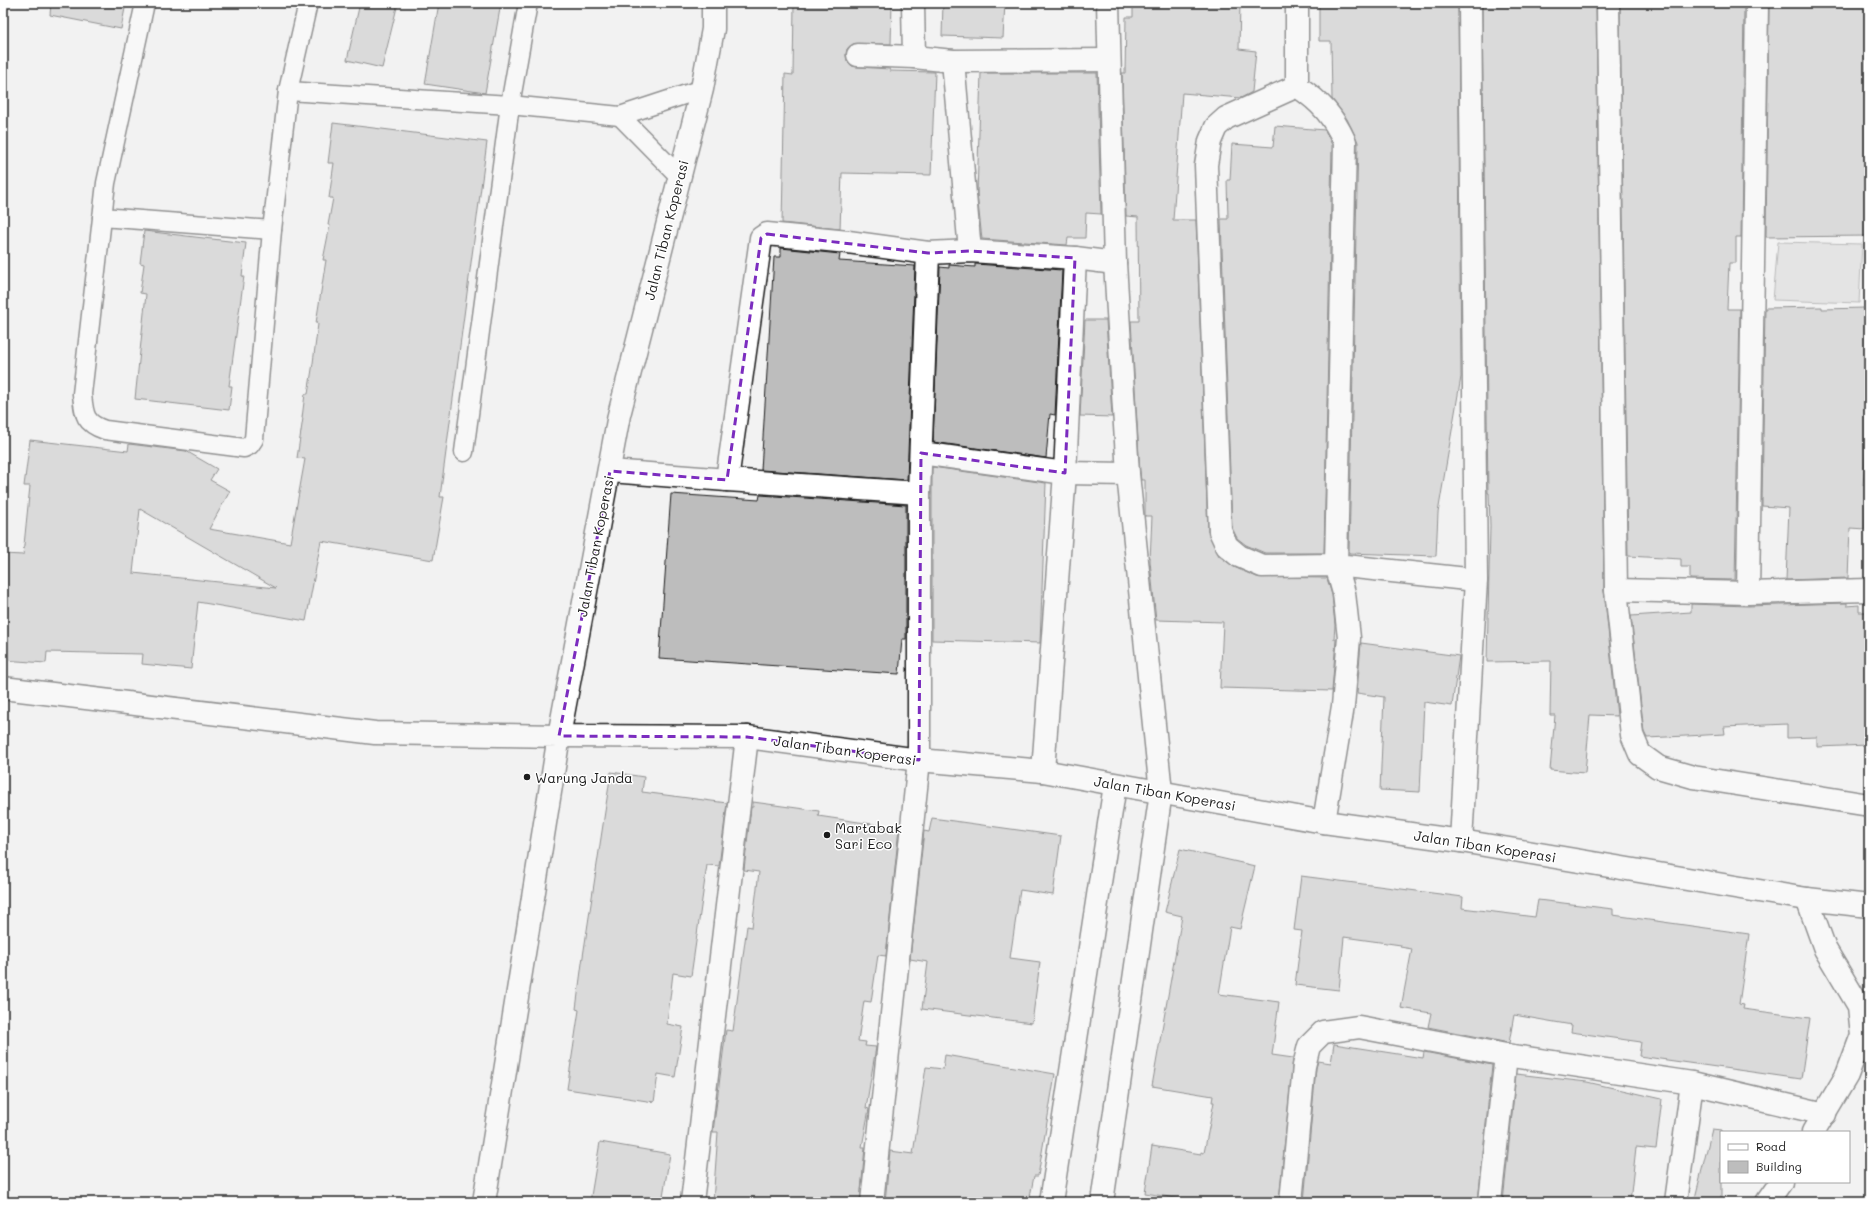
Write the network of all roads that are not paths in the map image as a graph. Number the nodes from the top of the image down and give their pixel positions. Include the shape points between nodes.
1 (145, 3) edge
2 (308, 3) edge
3 (528, 3) edge
4 (713, 3) edge
5 (913, 3) edge
6 (1108, 3) edge
7 (1297, 3) edge
8 (1470, 3) edge
9 (1608, 3) edge
10 (1757, 3) edge
11 (858, 55) dead end
12 (914, 57) junction
13 (1109, 60) junction
14 (953, 61) junction
15 (1297, 86) junction
16 (702, 89) junction
17 (288, 91) junction
18 (510, 105) junction
19 (620, 116) junction
20 (680, 177) junction
21 (102, 216) junction
22 (272, 230) junction
23 (970, 251) junction
24 (928, 253) junction
25 (1075, 258) junction
26 (1115, 263) junction
27 (464, 452) dead end
28 (921, 453) junction
29 (610, 471) junction
30 (1065, 473) junction
31 (1128, 474) junction
32 (726, 480) junction
33 (918, 493) junction
34 (1336, 565) junction
35 (1476, 580) junction
36 (1616, 590) junction
37 (1869, 590) edge
38 (1748, 593) junction
39 (3, 688) edge
40 (559, 736) junction
41 (747, 737) junction
42 (919, 760) junction
43 (1043, 771) junction
44 (1115, 785) junction
45 (1161, 792) junction
46 (1869, 805) edge
47 (1324, 822) junction
48 (1461, 841) junction
49 (1807, 899) junction
50 (1869, 906) edge
51 (1864, 1007) edge
52 (1506, 1055) junction
53 (1692, 1083) junction
54 (1819, 1123) edge
55 (1779, 1183) edge
56 (484, 1202) edge
57 (692, 1202) edge
58 (872, 1202) edge
59 (1051, 1202) edge
60 (1102, 1202) edge
61 (1291, 1202) edge
62 (1490, 1202) edge
63 (1676, 1202) edge
64 (1767, 1202) edge

1 - 21 lane via 106,183
2 - 17 lane
3 - 18 lane
4 - 16 street, Jalan Tiban Koperasi via 713,29
5 - 12 street
6 - 13 street
7 - 15 street
8 - 35 street
9 - 36 street
10 - 38 street
11 - 12 street
12 - 14 street
13 - 14 street
13 - 26 street
14 - 23 street
15 - 34 street via 1317,100 1336,124 1344,142
15 - 34 street via 1226,118 1216,127 1210,140 1206,165 1220,531 1227,546 1239,556 1262,566
16 - 19 lane
16 - 20 street, Jalan Tiban Koperasi
17 - 18 lane
17 - 22 lane
18 - 19 lane
18 - 27 lane
19 - 20 lane
20 - 29 street, Jalan Tiban Koperasi via 619,415
21 - 22 lane
21 - 22 lane via 82,394 84,412 92,426 105,430 244,448 254,439
23 - 24 street
23 - 25 street
24 - 28 street
24 - 32 street via 767,234 761,238
25 - 26 street
25 - 30 street
26 - 31 street
28 - 30 street
28 - 33 street
29 - 32 street
29 - 40 street, Jalan Tiban Koperasi
30 - 31 street
30 - 43 street
31 - 45 street
32 - 33 street
33 - 42 street
34 - 35 street
34 - 47 street via 1344,593 1349,638 1343,706
35 - 48 street
36 - 38 street
36 - 46 street via 1632,735 1640,754 1658,767 1693,777
37 - 38 street
39 - 40 street via 375,733
40 - 41 street, Jalan Tiban Koperasi
40 - 56 street
41 - 42 street, Jalan Tiban Koperasi
41 - 57 street
42 - 43 street, Jalan Tiban Koperasi
42 - 58 street
43 - 44 street, Jalan Tiban Koperasi
44 - 45 street, Jalan Tiban Koperasi
44 - 59 street
45 - 47 street, Jalan Tiban Koperasi
45 - 60 street
47 - 48 street, Jalan Tiban Koperasi
48 - 49 street, Jalan Tiban Koperasi
49 - 50 street, Jalan Tiban Koperasi
49 - 51 street via 1825,949
51 - 54 street via 1862,1035 1847,1076
52 - 53 street
52 - 61 street via 1358,1027 1323,1032 1309,1046 1304,1066
52 - 62 street
53 - 54 street
53 - 63 street
55 - 64 street

